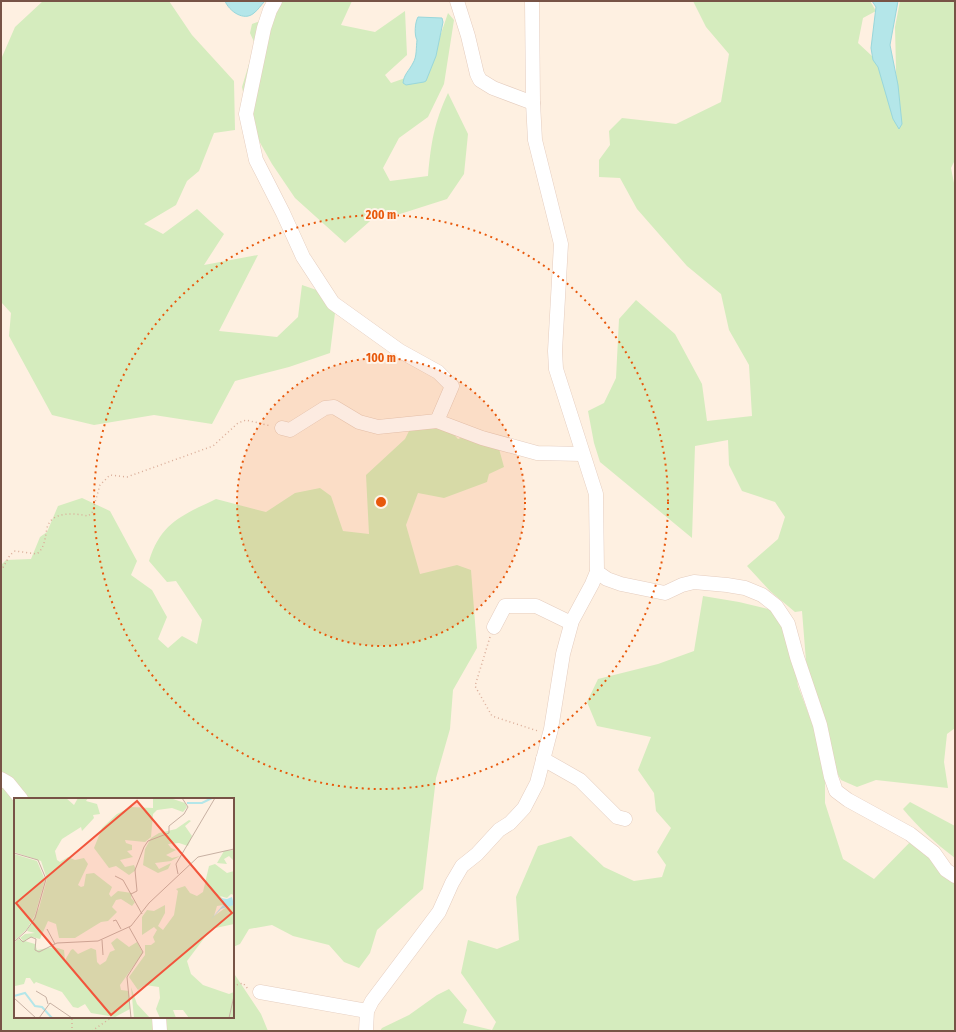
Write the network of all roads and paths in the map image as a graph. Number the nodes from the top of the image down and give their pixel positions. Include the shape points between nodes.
1 (275, 1) edge
2 (457, 1) edge
3 (532, 1) edge
4 (533, 103) junction
5 (438, 421) junction
6 (282, 428) joint
7 (582, 454) junction
8 (1, 570) edge
9 (596, 572) junction
10 (571, 623) junction
11 (494, 627) joint
12 (549, 736) junction
13 (543, 759) junction
14 (1, 779) edge
15 (20, 798) edge
16 (625, 820) dead end
17 (955, 876) edge
18 (234, 986) edge
19 (260, 992) joint
20 (366, 1011) junction
21 (72, 1018) edge
22 (111, 1018) edge
23 (159, 1018) edge
24 (72, 1028) dead end
25 (92, 1031) edge
26 (160, 1031) edge
27 (366, 1031) edge

1 - 5 street via 264,28 246,114 256,160 284,213 303,257 333,303 400,351 438,372 452,386
2 - 4 street via 476,74 480,80 492,88
3 - 4 street
4 - 7 street via 536,140 562,244 556,369
5 - 6 street via 378,427 359,422 334,407 325,408 290,430
5 - 7 street via 482,438 537,453
6 - 8 path via 246,420 238,423 213,446 126,477 110,475 100,485 92,513 88,516 79,514 53,518 48,526 46,539 37,554 15,551
7 - 9 street via 596,494
9 - 10 street
9 - 17 street via 621,584 665,593 694,582 739,587 762,595 776,606 788,624 820,725 836,791 910,834 934,853 946,870
10 - 11 street via 536,606 505,606
10 - 12 street
11 - 12 path via 475,686 492,716
12 - 13 street
13 - 16 street via 580,780 617,817
13 - 20 street via 537,783 524,808 510,824 499,830 462,866 439,912
14 - 15 street
18 - 19 path via 243,983 252,991
19 - 20 street
20 - 27 street
21 - 24 path
22 - 25 path
23 - 26 street

